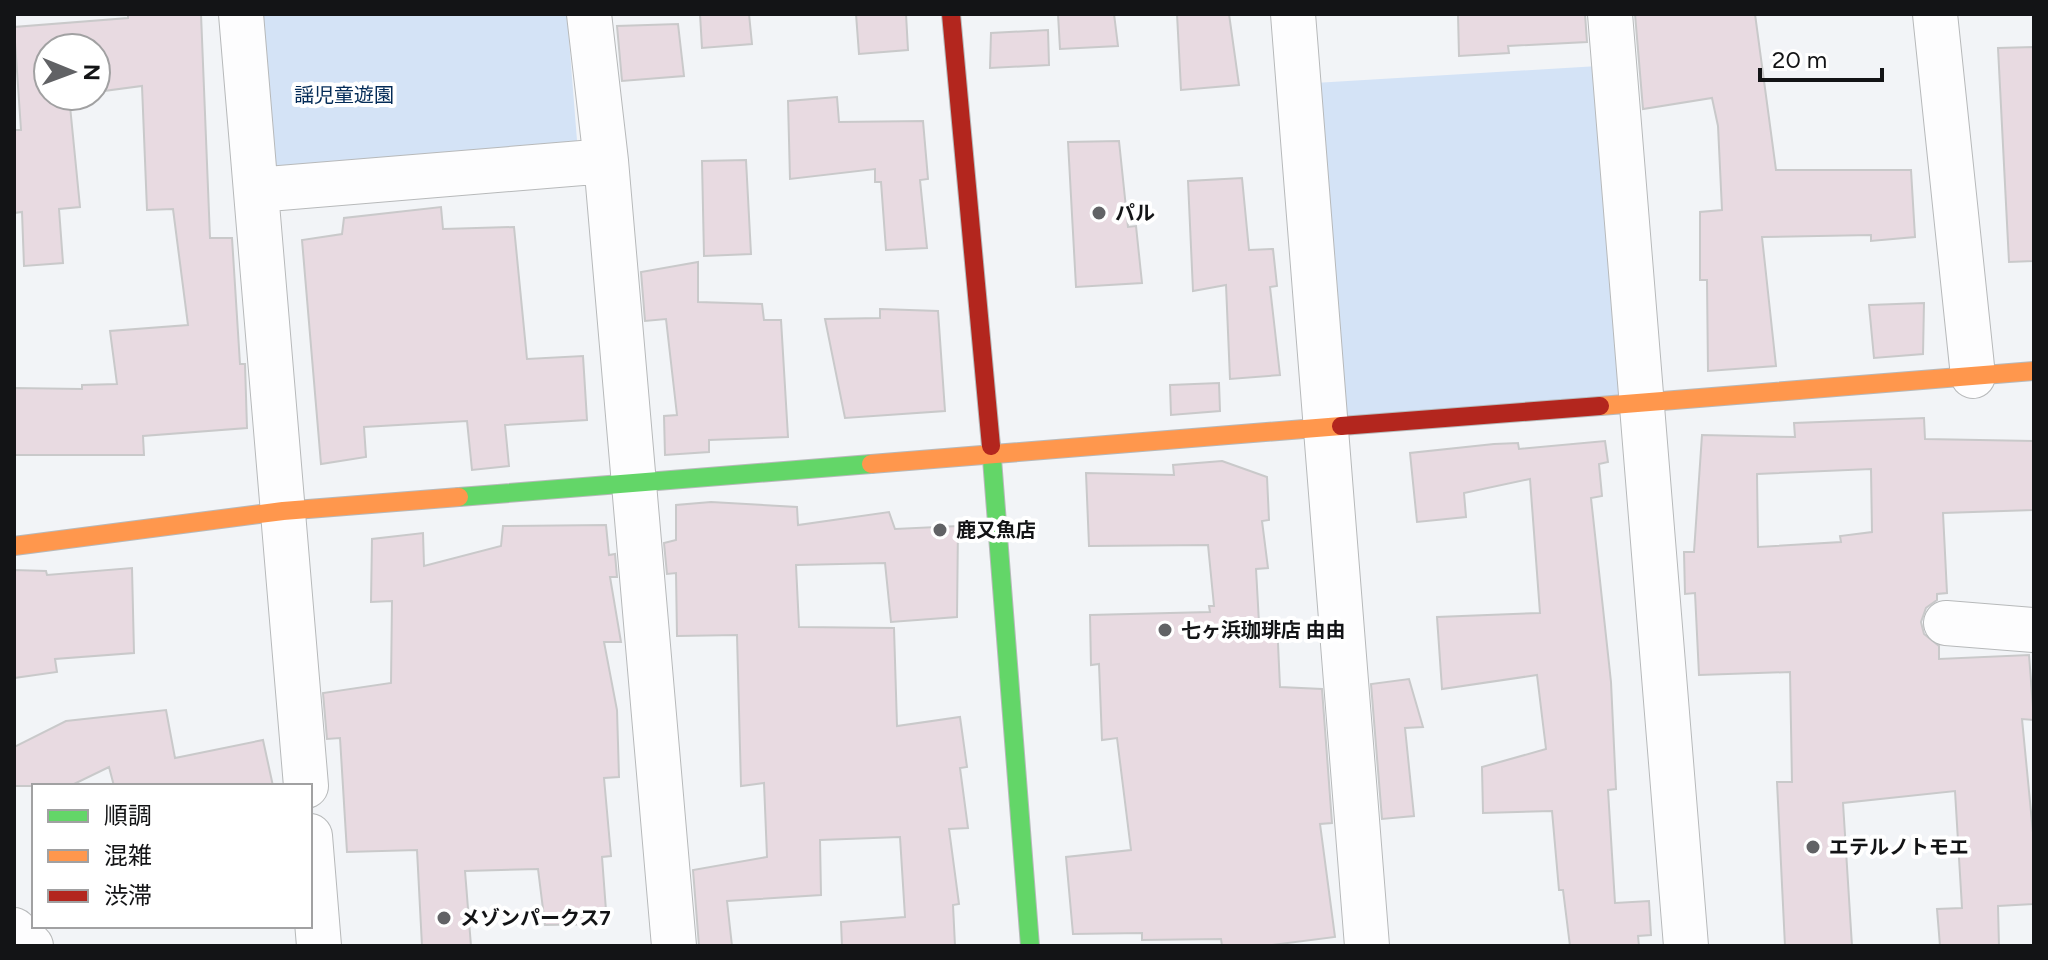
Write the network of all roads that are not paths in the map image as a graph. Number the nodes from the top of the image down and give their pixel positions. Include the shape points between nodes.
1 (241, 14) edge
2 (589, 14) edge
3 (951, 14) edge
4 (1293, 14) edge
5 (1610, 14) edge
6 (1935, 14) edge
7 (606, 161) junction
8 (256, 190) junction
9 (2034, 371) edge
10 (1973, 376) junction
11 (1642, 402) junction
12 (1326, 428) junction
13 (992, 454) junction
14 (634, 483) junction
15 (283, 511) junction
16 (14, 546) edge
17 (1946, 623) dead end
18 (2034, 630) edge
19 (306, 784) edge
20 (312, 860) edge
21 (14, 930) edge
22 (31, 946) edge
23 (319, 946) edge
24 (674, 946) edge
25 (1030, 946) edge
26 (1367, 946) edge
27 (1686, 946) edge

1 - 8 street
2 - 7 street
3 - 13 street
4 - 12 street
5 - 11 street
6 - 10 street
7 - 8 street
7 - 14 street
8 - 15 street
9 - 10 street
10 - 11 street
11 - 12 street
11 - 27 street
12 - 13 street
12 - 26 street
13 - 14 street
13 - 25 street
14 - 15 street
14 - 24 street
15 - 16 street
15 - 19 street
17 - 18 street
20 - 23 street
21 - 22 street

